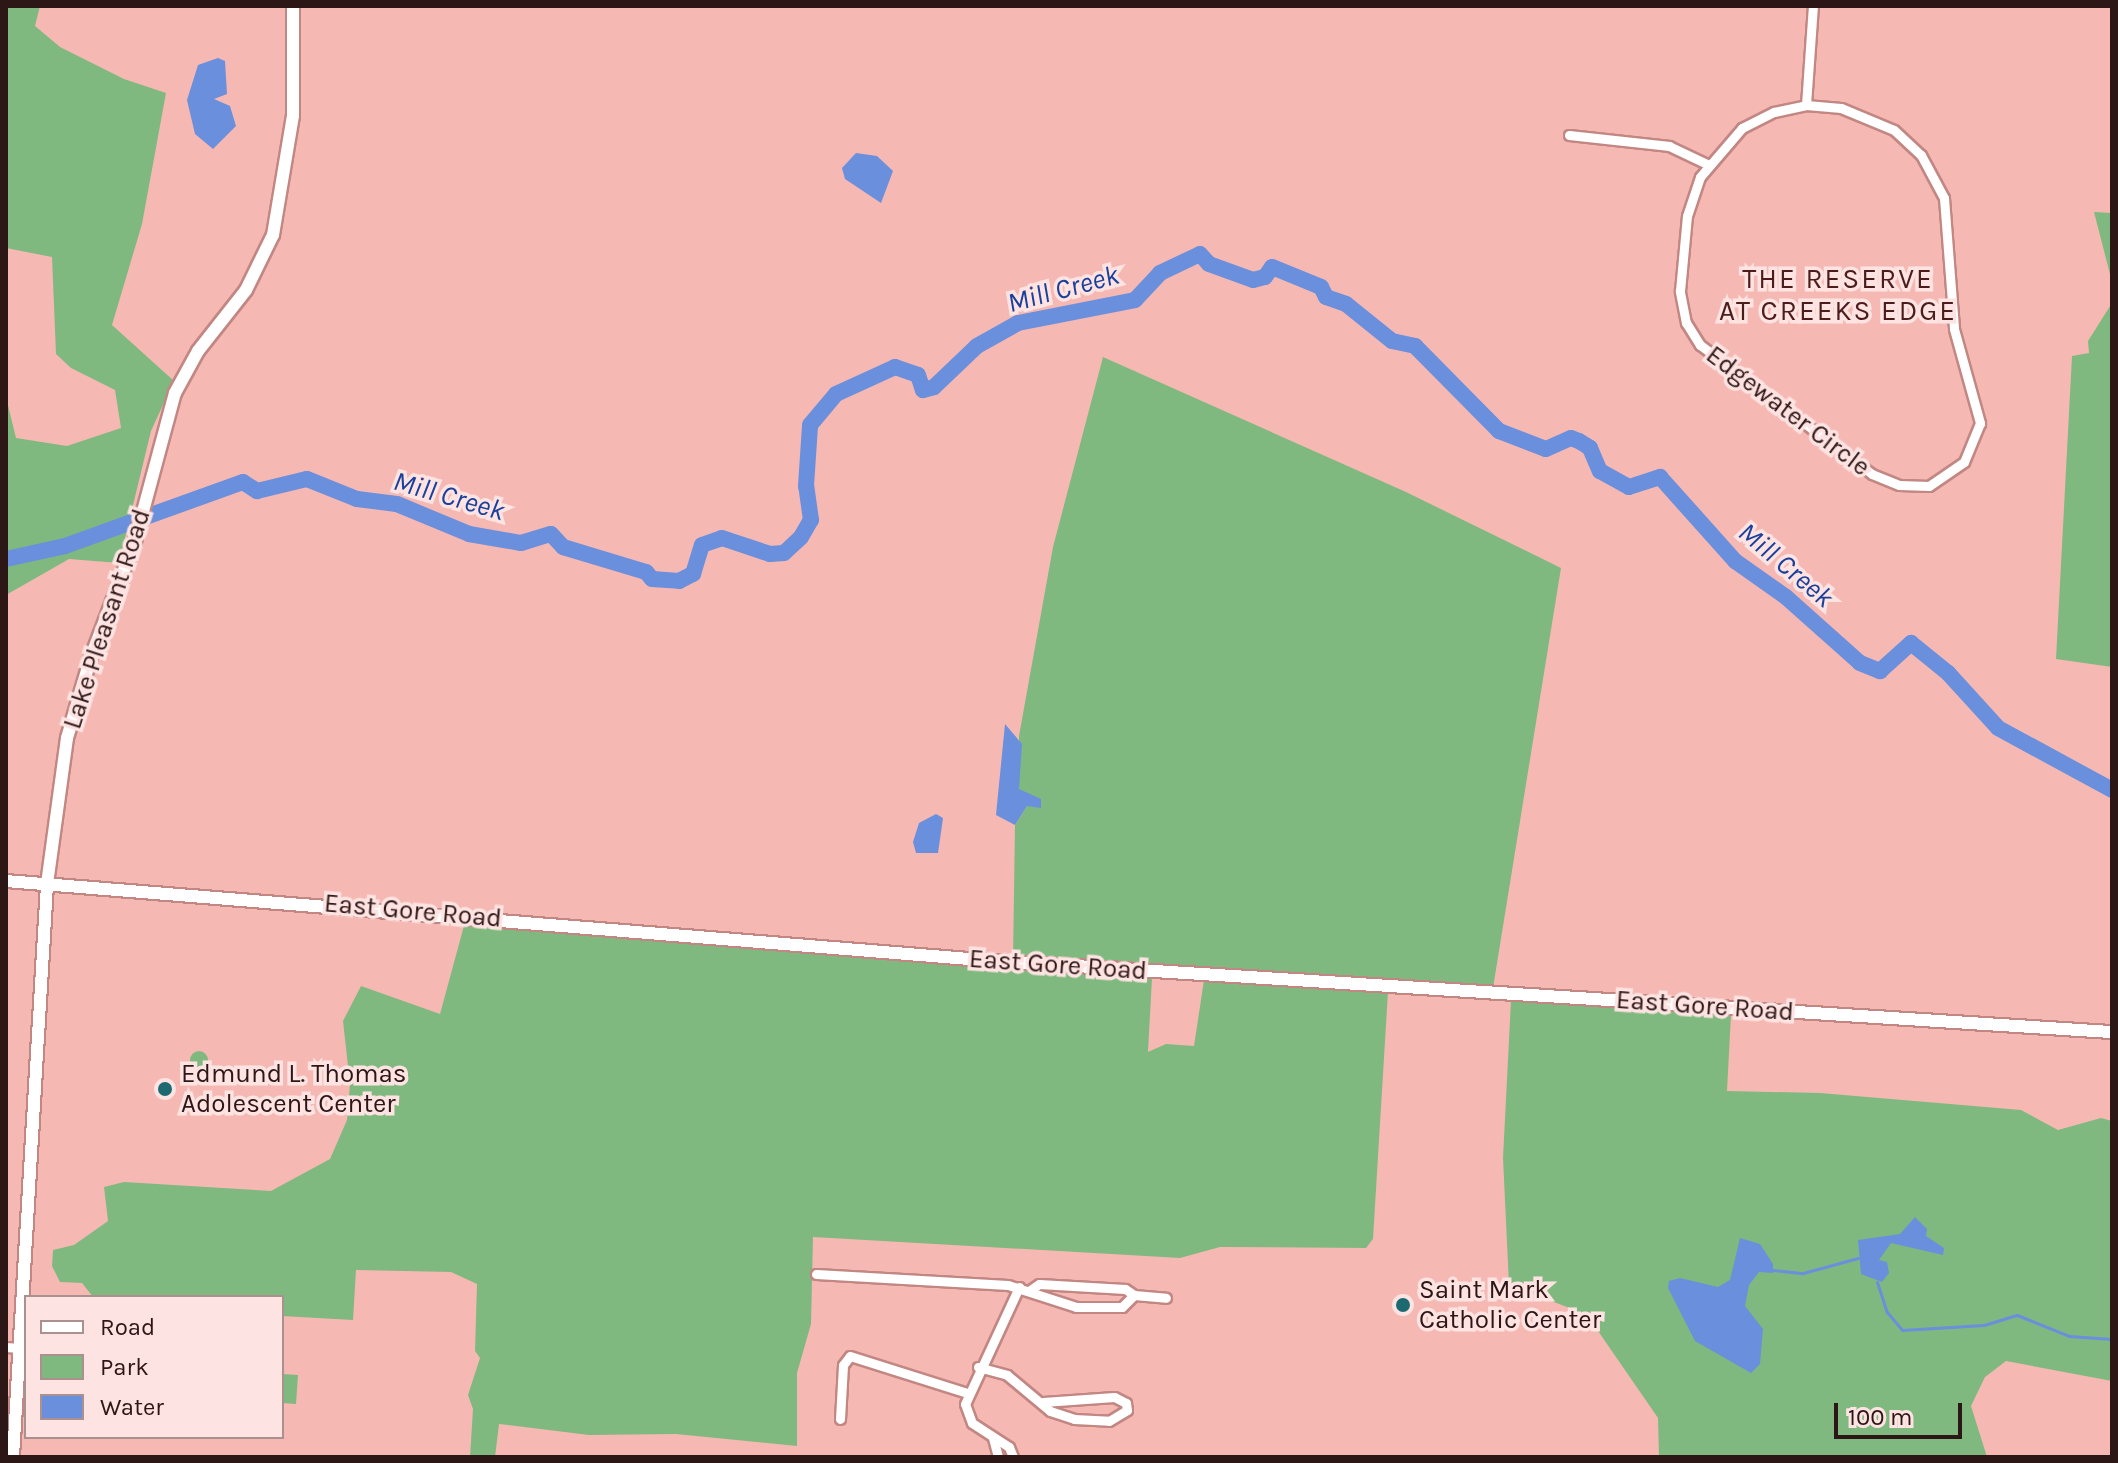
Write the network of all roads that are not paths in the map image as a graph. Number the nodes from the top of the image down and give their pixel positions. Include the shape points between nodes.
1 (293, 6) edge
2 (1813, 6) edge
3 (1806, 105) junction
4 (1569, 135) dead end
5 (1707, 164) junction
6 (6, 881) edge
7 (47, 884) junction
8 (2112, 1032) edge
9 (816, 1274) dead end
10 (1019, 1287) junction
11 (1030, 1290) junction
12 (1134, 1295) junction
13 (1166, 1298) dead end
14 (6, 1347) edge
15 (20, 1348) junction
16 (978, 1367) junction
17 (967, 1393) junction
18 (1043, 1402) junction
19 (840, 1419) dead end
20 (993, 1438) junction
21 (6, 1456) edge
22 (13, 1456) edge
23 (29, 1457) edge
24 (998, 1457) edge
25 (1013, 1457) edge

1 - 7 street, Lake Pleasant Road via 293,116 273,235 246,290 180,382 138,530 75,707
2 - 3 street
3 - 5 street, Edgewater Circle via 1774,112 1742,128
3 - 5 street, Edgewater Circle via 1841,108 1894,130 1921,155 1944,198 1954,329 1980,423 1970,454 1946,479 1915,488 1872,474 1691,334 1680,304 1685,232 1694,188
4 - 5 street via 1669,146
6 - 7 street, East Gore Road
7 - 8 street, East Gore Road via 982,960
7 - 15 street, Lake Pleasant Road
9 - 10 street
10 - 11 street
10 - 16 street
11 - 12 street via 1039,1284 1125,1289
11 - 12 street via 1038,1298 1076,1307 1122,1307
12 - 13 street
14 - 15 street
15 - 22 street, Lake Pleasant Road
16 - 17 street
16 - 18 street via 1007,1375
17 - 19 street via 850,1356 843,1365
17 - 20 street via 969,1418
18 - 18 street via 1050,1411 1074,1419 1109,1421 1127,1410 1126,1403 1114,1397
20 - 24 street
20 - 25 street via 1009,1447
21 - 22 street
22 - 23 street

